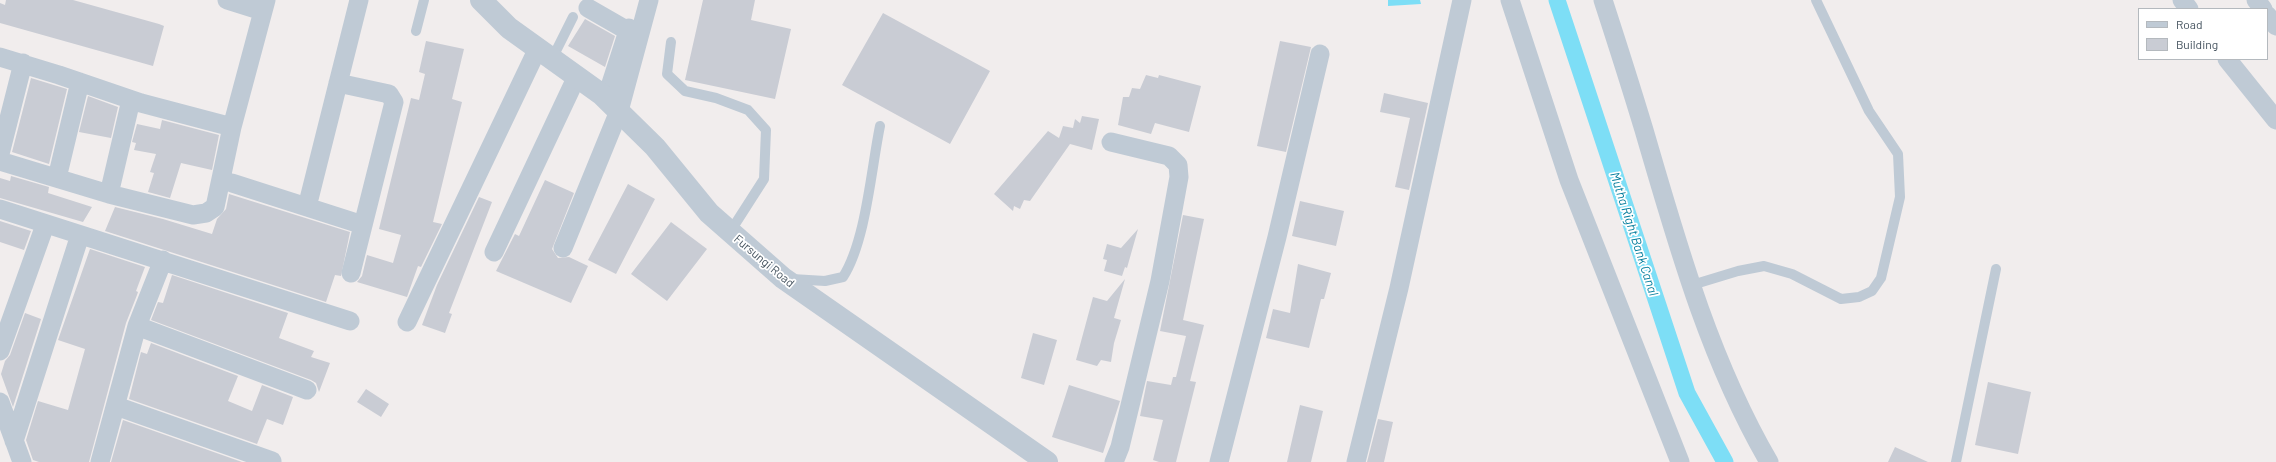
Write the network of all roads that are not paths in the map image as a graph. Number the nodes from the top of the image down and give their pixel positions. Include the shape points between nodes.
1 (226, 0) edge
2 (359, 0) edge
3 (424, 0) edge
4 (481, 0) edge
5 (636, 0) edge
6 (649, 0) edge
7 (1462, 0) edge
8 (1510, 0) edge
9 (1603, 0) edge
10 (1816, 0) edge
11 (2182, 0) edge
12 (2256, 0) edge
13 (264, 6) edge
14 (2188, 8) edge
15 (2262, 8) edge
16 (580, 12) joint
17 (2268, 16) edge
18 (2276, 26) edge
19 (416, 31) dead end
20 (628, 31) junction
21 (671, 42) dead end
22 (545, 54) junction
23 (1320, 54) dead end
24 (0, 57) edge
25 (2228, 60) edge
26 (22, 63) junction
27 (576, 76) junction
28 (80, 82) junction
29 (338, 83) junction
30 (131, 100) junction
31 (612, 105) junction
32 (2276, 120) edge
33 (880, 126) dead end
34 (232, 127) junction
35 (1111, 142) dead end
36 (0, 154) edge
37 (0, 161) edge
38 (57, 178) junction
39 (232, 183) dead end
40 (109, 194) junction
41 (307, 207) junction
42 (0, 209) edge
43 (45, 225) junction
44 (363, 226) junction
45 (730, 232) junction
46 (80, 235) junction
47 (563, 248) dead end
48 (494, 252) dead end
49 (163, 260) junction
50 (1996, 269) dead end
51 (351, 273) dead end
52 (783, 278) junction
53 (1692, 285) junction
54 (350, 321) dead end
55 (407, 322) dead end
56 (137, 326) junction
57 (0, 352) edge
58 (307, 390) dead end
59 (0, 402) edge
60 (116, 406) junction
61 (14, 440) junction
62 (272, 461) edge
63 (22, 462) edge
64 (100, 462) edge
65 (1047, 462) edge
66 (1114, 462) edge
67 (1220, 462) edge
68 (1356, 462) edge
69 (1680, 462) edge
70 (1769, 462) edge
71 (1956, 462) edge

1 - 13 street
2 - 29 street
3 - 19 lane
4 - 22 street, Fursungi Road via 509,28
5 - 20 street
6 - 31 street
7 - 68 street via 1400,280
8 - 69 street via 1569,180
9 - 53 street via 1680,254
10 - 53 lane via 1869,111 1898,154 1900,197 1881,278 1872,291 1859,297 1841,299 1792,274 1764,266
11 - 14 street
12 - 15 street
13 - 34 street
16 - 20 street
16 - 22 lane
17 - 18 street
20 - 31 street
21 - 45 lane via 667,74 685,91 716,98 748,110 766,130 764,180
22 - 27 street, Fursungi Road
22 - 55 street
23 - 67 street
24 - 26 street
25 - 32 street
26 - 28 street
26 - 36 street
27 - 31 street, Fursungi Road
27 - 48 street
28 - 30 street
28 - 38 street
29 - 41 street
29 - 44 street via 389,94 394,102
30 - 34 street
30 - 40 street
31 - 45 street, Fursungi Road via 655,147 709,213
31 - 47 street
33 - 52 lane via 865,210 852,264 843,277 825,281
34 - 40 street via 215,207 206,213 193,215
35 - 66 street via 1169,156 1178,165 1179,177 1149,332 1120,448
37 - 38 street
38 - 40 street
39 - 41 street
41 - 44 street
42 - 43 street
43 - 46 street
43 - 57 street
44 - 51 street
45 - 52 street, Fursungi Road
46 - 49 street
46 - 61 street
49 - 54 street
49 - 56 street
50 - 71 lane
52 - 65 street, Fursungi Road
53 - 70 street via 1721,365
56 - 58 street
56 - 60 street
59 - 61 street
60 - 62 street
60 - 64 street
61 - 63 street

